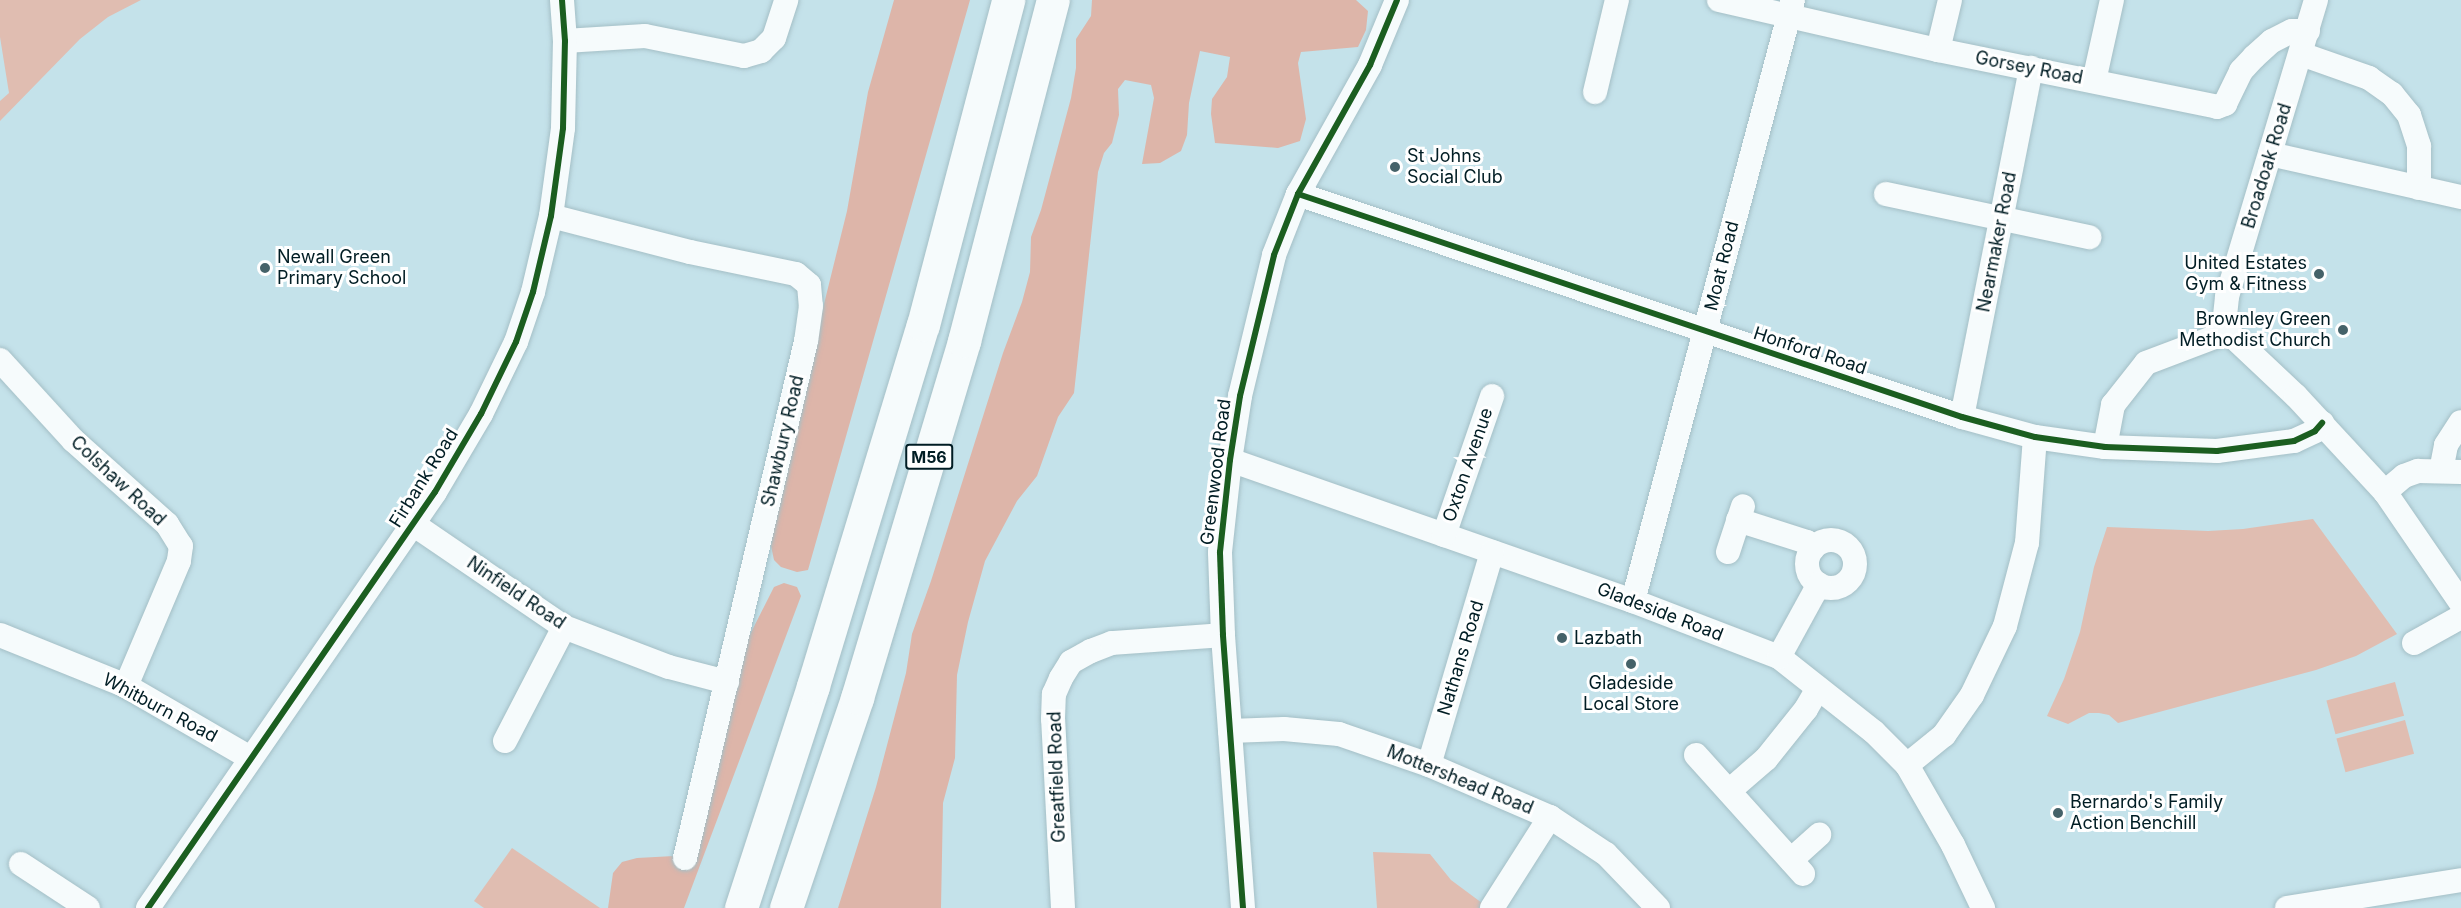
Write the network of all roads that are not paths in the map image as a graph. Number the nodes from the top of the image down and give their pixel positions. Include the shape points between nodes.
1 (562, 0) edge
2 (786, 0) edge
3 (1008, 0) edge
4 (1053, 0) edge
5 (1397, 0) edge
6 (1617, 0) edge
7 (1719, 0) edge
8 (1950, 0) edge
9 (2112, 0) edge
10 (2316, 0) edge
11 (1791, 9) edge
12 (565, 41) junction
13 (2304, 42) junction
14 (1938, 50) junction
15 (2031, 68) junction
16 (2094, 81) junction
17 (1595, 92) dead end
18 (2270, 154) junction
19 (2419, 188) junction
20 (1298, 194) junction
21 (1886, 194) dead end
22 (2461, 197) edge
23 (551, 216) junction
24 (2001, 219) junction
25 (2089, 237) dead end
26 (1706, 332) junction
27 (2228, 332) junction
28 (3, 368) edge
29 (1492, 396) dead end
30 (1962, 417) junction
31 (2461, 422) edge
32 (2322, 423) junction
33 (2035, 437) junction
34 (2105, 447) junction
35 (1230, 460) junction
36 (2451, 471) edge
37 (2385, 492) junction
38 (413, 524) junction
39 (1444, 535) junction
40 (1812, 549) junction
41 (1492, 552) junction
42 (1728, 552) dead end
43 (1819, 584) junction
44 (1633, 601) junction
45 (2461, 603) edge
46 (2461, 617) edge
47 (564, 627) junction
48 (0, 635) edge
49 (1222, 635) junction
50 (2414, 643) dead end
51 (1779, 657) junction
52 (727, 682) junction
53 (126, 686) junction
54 (813, 686) junction
55 (1818, 688) junction
56 (857, 698) junction
57 (1230, 731) junction
58 (505, 741) dead end
59 (1696, 755) dead end
60 (250, 758) junction
61 (1429, 765) junction
62 (1908, 765) junction
63 (1729, 791) junction
64 (1550, 817) junction
65 (1819, 835) dead end
66 (685, 858) dead end
67 (21, 864) dead end
68 (2461, 880) edge
69 (88, 908) edge
70 (148, 908) edge
71 (718, 908) edge
72 (741, 908) edge
73 (786, 908) edge
74 (799, 908) edge
75 (1063, 908) edge
76 (1243, 908) edge
77 (1492, 908) edge
78 (1658, 908) edge
79 (1983, 908) edge
80 (2288, 908) edge

1 - 12 street, Firbank Road
2 - 12 street via 774,38 761,51 744,56 645,36
3 - 54 highway, M56 via 923,325
4 - 56 highway, M56 via 964,341
5 - 20 street, Greenwood Road via 1370,65
6 - 17 street
7 - 11 street, Gorsey Road
8 - 14 street
9 - 16 street
10 - 13 street, Broadoak Road
11 - 14 street, Gorsey Road
11 - 26 street, Moat Road
12 - 23 street, Firbank Road via 563,128
13 - 16 street, Gorsey Road via 2292,32 2272,41 2241,71 2225,104 2217,106
13 - 18 street, Broadoak Road
13 - 19 street via 2369,78 2392,94 2409,115 2420,146
14 - 15 street, Gorsey Road
15 - 16 street, Gorsey Road
15 - 24 street, Nearmaker Road
18 - 19 street
18 - 27 street, Broadoak Road via 2223,310
19 - 22 street
20 - 26 street, Honford Road
20 - 35 street, Greenwood Road via 1274,255 1257,321
21 - 24 street
23 - 38 street, Firbank Road via 516,342 481,414
23 - 52 street, Shawbury Road via 690,252 796,274 809,285 811,306 806,341
24 - 25 street
24 - 30 street, Nearmaker Road
26 - 30 street, Honford Road
26 - 44 street, Moat Road
27 - 32 street
27 - 34 street via 2146,363 2113,405
28 - 53 street, Colshaw Road via 73,440 167,524 181,546 179,561
29 - 39 street, Oxton Avenue
30 - 33 street, Honford Road
31 - 36 street via 2446,445
32 - 34 street, Honford Road via 2294,441 2217,451
32 - 37 street
33 - 34 street, Honford Road
33 - 62 street via 2027,543 2005,626 1972,695 1944,735
35 - 39 street, Gladeside Road
35 - 49 street, Greenwood Road via 1220,552
36 - 37 street via 2418,471 2404,476
37 - 45 street
38 - 47 street, Ninfield Road
38 - 60 street, Firbank Road
39 - 41 street, Gladeside Road
40 - 42 street via 1807,542 1741,512
40 - 43 street via 1808,571
40 - 43 street via 1825,540 1833,540 1848,547 1855,562 1846,583 1831,588
41 - 44 street, Gladeside Road
41 - 61 street, Nathans Road
43 - 51 street
44 - 51 street, Gladeside Road
46 - 50 street
47 - 52 street, Ninfield Road via 669,667
47 - 58 street
48 - 53 street, Whitburn Road
49 - 57 street, Greenwood Road
49 - 75 street, Greatfield Road via 1112,643 1071,662 1061,678 1054,694 1053,719
51 - 55 street, Gladeside Road
52 - 66 street, Shawbury Road
53 - 60 street, Whitburn Road
54 - 71 highway, M56
54 - 72 highway, M56
55 - 62 street, Gladeside Road
55 - 63 street via 1766,759
56 - 73 highway, M56
56 - 74 highway, M56
57 - 61 street, Mottershead Road via 1284,729 1339,734
57 - 76 street, Greenwood Road
59 - 63 street
60 - 70 street, Firbank Road
61 - 64 street, Mottershead Road
62 - 79 street, Gladeside Road
63 - 65 street via 1797,867
64 - 77 street
64 - 78 street, Mottershead Road via 1606,854
67 - 69 street
68 - 80 street

